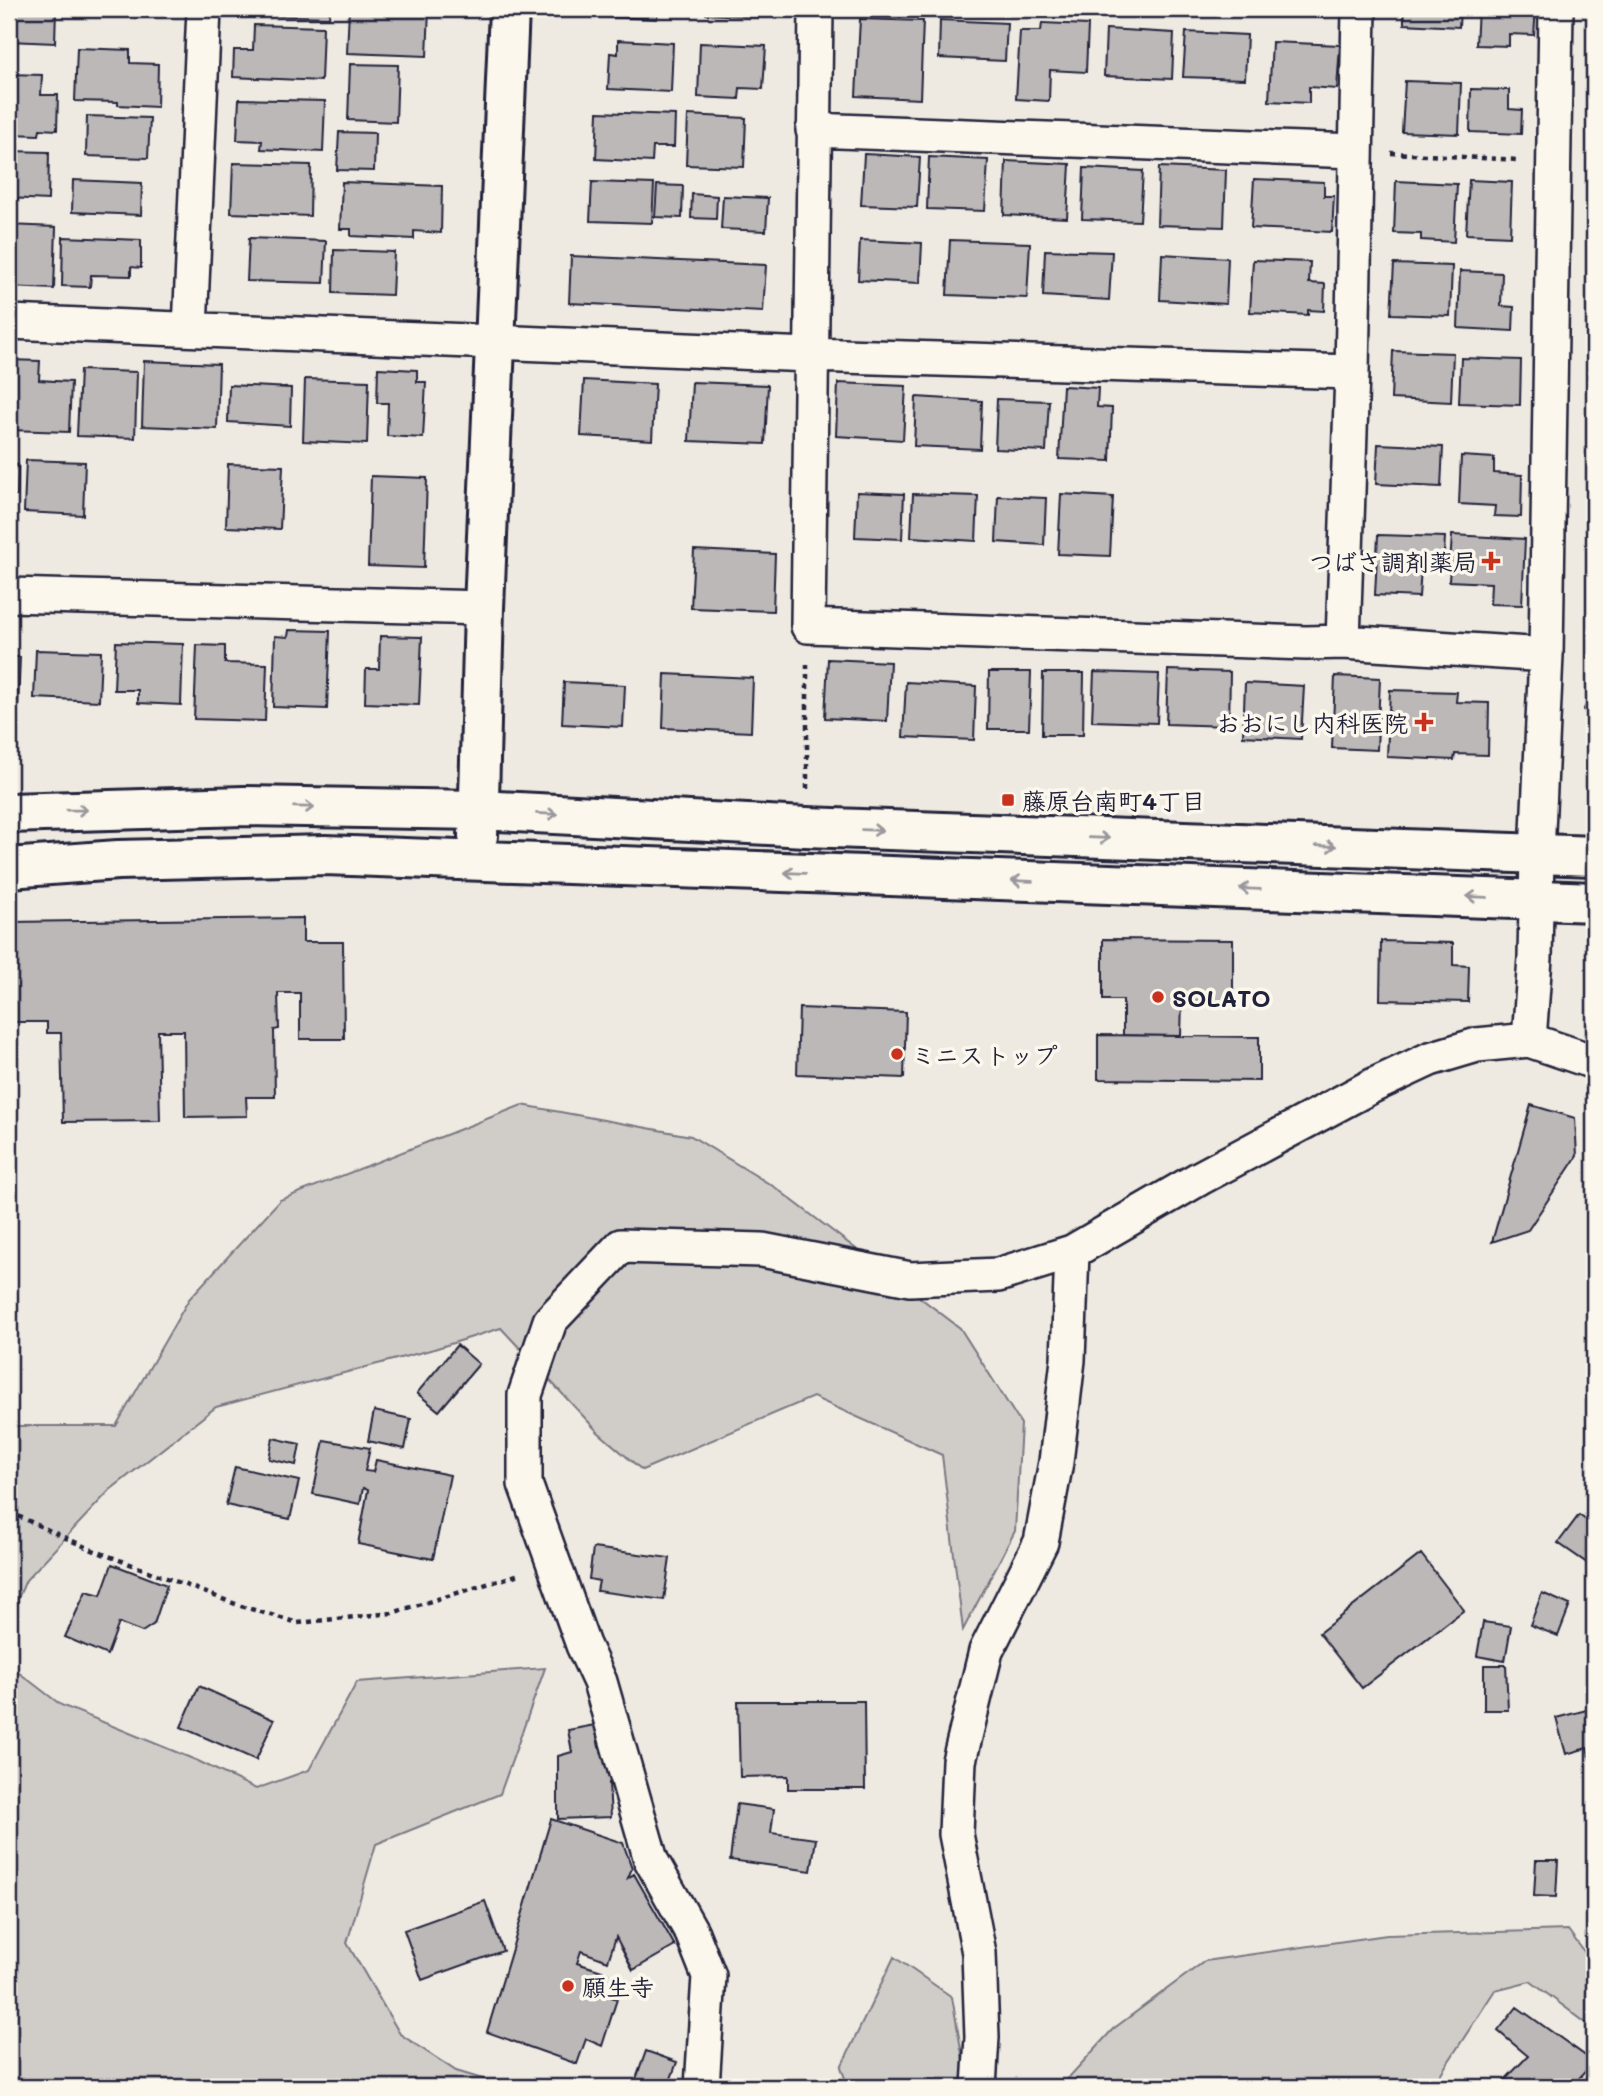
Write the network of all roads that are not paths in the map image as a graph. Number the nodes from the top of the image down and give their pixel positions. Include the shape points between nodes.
1 (204, 9) edge
2 (509, 9) edge
3 (816, 9) edge
4 (1359, 9) edge
5 (1556, 9) edge
6 (814, 130) junction
7 (1355, 151) junction
8 (9, 322) edge
9 (190, 330) junction
10 (495, 341) junction
11 (811, 355) junction
12 (1352, 372) junction
13 (9, 595) edge
14 (484, 608) junction
15 (1343, 642) junction
16 (1546, 655) junction
17 (478, 810) junction
18 (9, 813) edge
19 (1536, 854) junction
20 (1594, 856) edge
21 (477, 862) junction
22 (9, 868) edge
23 (1537, 899) junction
24 (1594, 902) edge
25 (1530, 1040) junction
26 (1594, 1062) edge
27 (1072, 1252) junction
28 (702, 2087) edge
29 (979, 2087) edge

1 - 9 street
2 - 10 street
3 - 6 street
4 - 7 street
5 - 16 street
6 - 7 street
6 - 11 street
7 - 12 street
8 - 9 street
9 - 10 street
10 - 11 street
10 - 14 street
11 - 12 street
11 - 15 street via 807,626
12 - 15 street
13 - 14 street
14 - 17 street
15 - 16 street
16 - 19 street
18 -> 17 street via 244,806
17 -> 19 street
17 - 21 street
19 - 20 street
19 - 23 street
21 - 22 street via 325,855 118,860
23 -> 21 street
23 - 24 street
23 - 25 street
25 - 26 street
25 - 27 street via 1477,1045 1430,1059 1200,1178
27 - 28 street via 998,1275 910,1279 762,1250 621,1246 550,1321 525,1395 525,1485 600,1682 651,1860 692,1933 709,1976
27 - 29 street via 1068,1360 1041,1542 986,1651 959,1762 956,1834 979,1953

